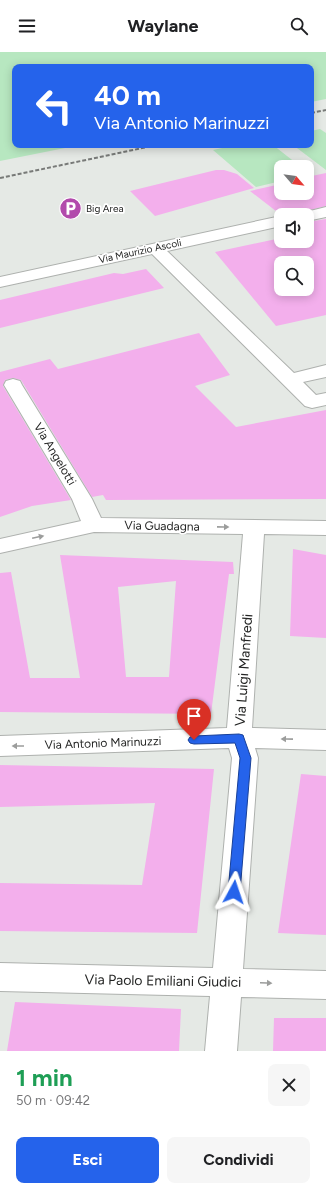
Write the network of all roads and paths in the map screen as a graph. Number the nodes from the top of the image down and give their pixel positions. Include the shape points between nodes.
1 (326, 212) edge
2 (314, 215) edge
3 (274, 222) edge
4 (155, 248) junction
5 (0, 282) edge
6 (326, 371) edge
7 (290, 379) junction
8 (13, 385) dead end
9 (319, 400) edge
10 (94, 525) junction
11 (254, 527) junction
12 (326, 528) edge
13 (0, 546) edge
14 (239, 738) junction
15 (326, 740) edge
16 (0, 746) edge
17 (0, 977) edge
18 (227, 982) junction
19 (326, 985) edge
20 (221, 1051) edge

1 - 2 street
3 - 4 street, Via Maurizio Ascoli
4 - 5 street, Via Maurizio Ascoli
4 - 7 street
6 - 7 street
7 - 9 street
8 - 10 street, Via Angelotti via 82,499
10 -> 11 street, Via Guadagna
13 -> 10 street, Via Guadagna
11 - 12 street, Via Guadagna
11 - 14 street, Via Luigi Manfredi
15 -> 14 street, Via Antonio Marinuzzi
14 -> 16 street, Via Antonio Marinuzzi
14 - 18 street, Via Luigi Manfredi via 245,758
17 - 18 street, Via Paolo Emiliani Giudici
18 -> 19 street, Via Paolo Emiliani Giudici
18 - 20 street, Via Luigi Manfredi

